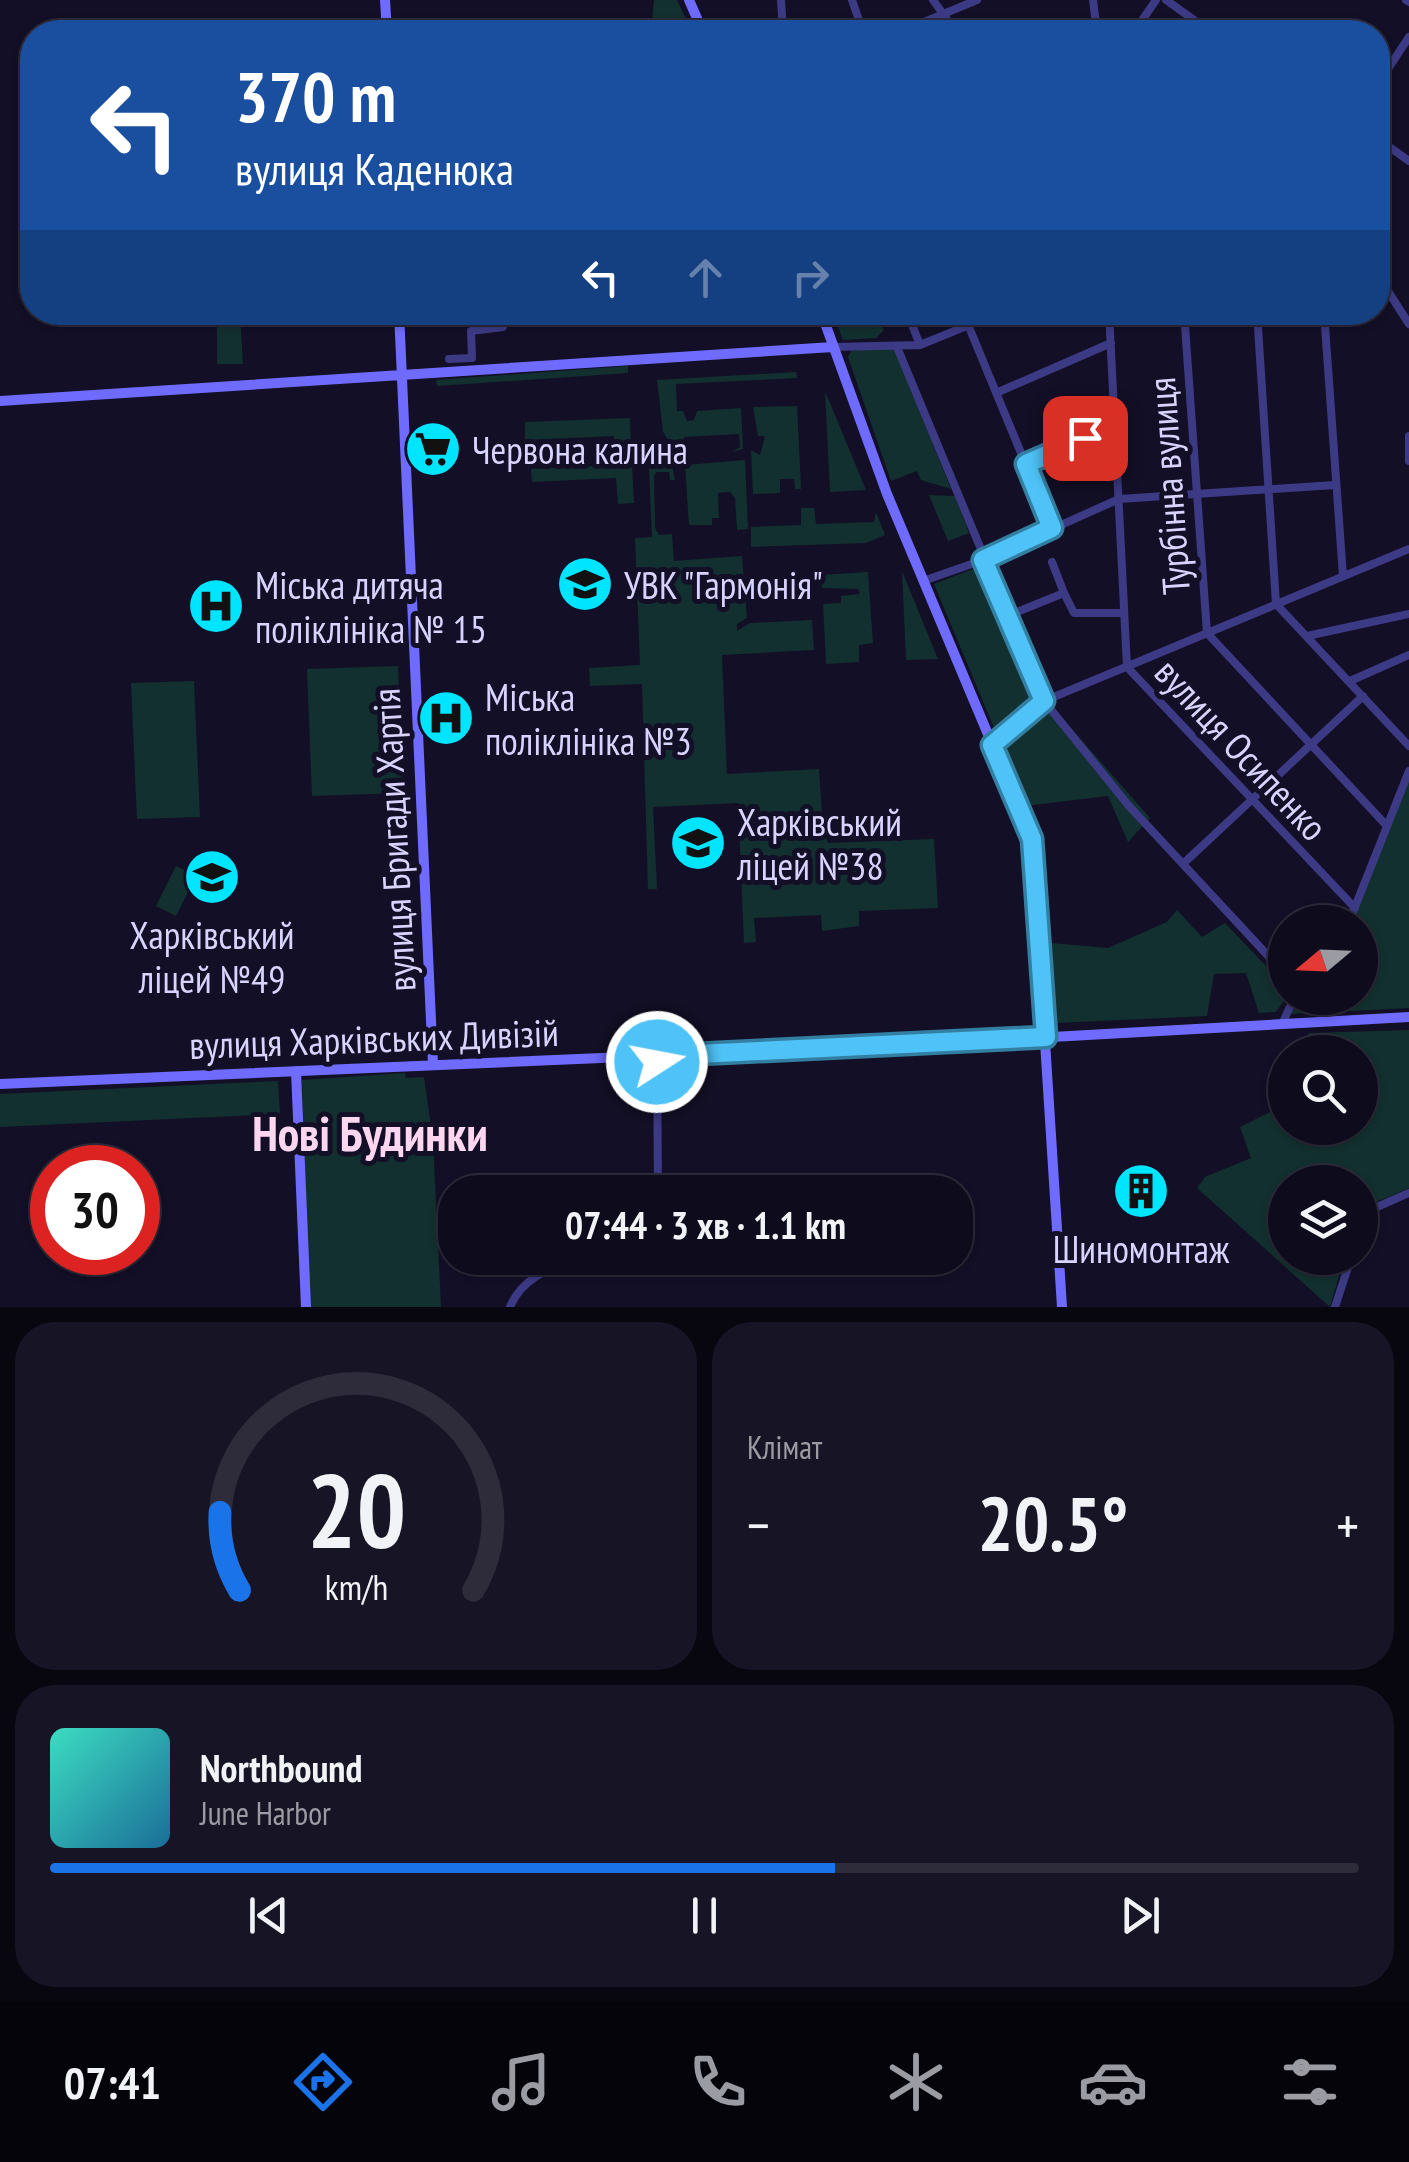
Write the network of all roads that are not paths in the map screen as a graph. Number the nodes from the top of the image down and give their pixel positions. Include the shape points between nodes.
1 (934, 0) edge
2 (977, 0) edge
3 (1166, 0) edge
4 (943, 16) junction
5 (932, 20) edge
6 (946, 20) edge
7 (1194, 20) edge
8 (1409, 37) edge
9 (1390, 66) edge
10 (1390, 299) edge
11 (1409, 324) edge
12 (400, 325) edge
13 (504, 325) edge
14 (825, 325) edge
15 (912, 325) edge
16 (973, 325) edge
17 (1109, 325) edge
18 (1185, 325) edge
19 (1258, 325) edge
20 (1325, 325) edge
21 (969, 327) junction
22 (1110, 343) junction
23 (920, 345) junction
24 (898, 346) junction
25 (833, 347) junction
26 (449, 359) dead end
27 (402, 375) junction
28 (996, 393) junction
29 (0, 401) edge
30 (1115, 424) junction
31 (1409, 436) edge
32 (1409, 461) edge
33 (1026, 464) junction
34 (1335, 485) junction
35 (1266, 490) junction
36 (1196, 494) junction
37 (1119, 499) junction
38 (1052, 528) junction
39 (1409, 548) edge
40 (983, 560) junction
41 (1052, 562) dead end
42 (1343, 576) junction
43 (924, 581) junction
44 (1064, 593) junction
45 (1276, 604) junction
46 (1124, 613) junction
47 (1409, 614) edge
48 (1007, 616) junction
49 (1207, 633) junction
50 (1307, 636) junction
51 (1409, 655) edge
52 (1127, 667) junction
53 (1350, 681) junction
54 (1363, 696) junction
55 (1044, 701) junction
56 (1309, 744) junction
57 (992, 745) junction
58 (1409, 746) edge
59 (1409, 771) edge
60 (1250, 800) junction
61 (1386, 825) junction
62 (1185, 862) junction
63 (1353, 905) edge
64 (1357, 905) edge
65 (1268, 955) edge
66 (1287, 1015) edge
67 (1409, 1017) edge
68 (1284, 1022) junction
69 (1046, 1037) junction
70 (657, 1056) junction
71 (433, 1065) junction
72 (296, 1071) junction
73 (0, 1084) edge
74 (658, 1175) edge
75 (1409, 1193) edge
76 (1378, 1207) edge
77 (536, 1275) edge
78 (1345, 1275) edge
79 (306, 1307) edge
80 (510, 1307) edge
81 (1062, 1307) edge
82 (1335, 1307) edge

1 - 4 street
2 - 4 street
3 - 7 street
4 - 5 street
4 - 6 street
8 - 9 street
10 - 11 street
12 - 27 street, вулиця Бригади Хартія
13 - 26 street via 471,331 472,358
14 - 25 street
15 - 23 street
16 - 21 street
17 - 22 street, вулиця Осипенко
18 - 36 street, Турбінна вулиця
19 - 35 street
20 - 34 street
21 - 23 street
21 - 28 street
22 - 28 street
22 - 30 street, вулиця Осипенко
23 - 24 street
24 - 25 street
24 - 40 street
25 - 27 street
25 - 43 street
27 - 29 street
27 - 71 street, вулиця Бригади Хартія
28 - 33 street
30 - 33 street
30 - 37 street, вулиця Осипенко
31 - 32 street
33 - 38 street
34 - 35 street
34 - 42 street
35 - 36 street
35 - 45 street
36 - 37 street
36 - 49 street, Турбінна вулиця
37 - 38 street
37 - 46 street, вулиця Осипенко
38 - 40 street
39 - 42 street
40 - 43 street
40 - 48 street
41 - 44 street
42 - 45 street
43 - 57 street
44 - 46 street via 1074,614
44 - 48 street
45 - 49 street
45 - 50 street
46 - 52 street, вулиця Осипенко
47 - 50 street
48 - 55 street
49 - 52 street
49 - 56 street, Турбінна вулиця
50 - 53 street
51 - 53 street
52 - 55 street
52 - 60 street, вулиця Осипенко
53 - 54 street
54 - 56 street
54 - 58 street
55 - 57 street
55 - 62 street via 1129,806
56 - 60 street
56 - 61 street, Турбінна вулиця
57 - 69 street via 1032,839
59 - 61 street
60 - 62 street
60 - 63 street, вулиця Осипенко
61 - 64 street
62 - 65 street
66 - 68 street
67 - 68 street, вулиця Харківських Дивізій
68 - 69 street, вулиця Харківських Дивізій
69 - 70 street, вулиця Харківських Дивізій
69 - 81 street
70 - 71 street, вулиця Харківських Дивізій
70 - 74 street
71 - 72 street, вулиця Харківських Дивізій
72 - 73 street, вулиця Харківських Дивізій
72 - 79 street
75 - 76 street
77 - 80 street
78 - 82 street

